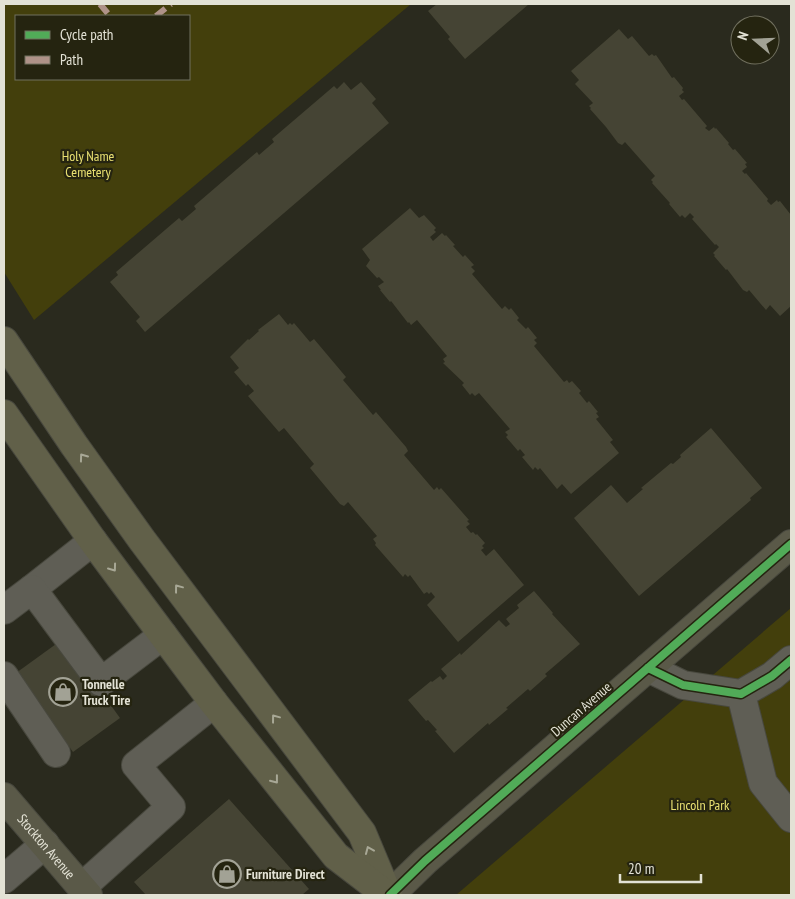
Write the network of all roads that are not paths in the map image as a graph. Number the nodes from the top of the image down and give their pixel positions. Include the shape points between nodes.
1 (4, 341) edge
2 (4, 414) edge
3 (93, 541) junction
4 (791, 544) edge
5 (32, 590) junction
6 (4, 610) edge
7 (163, 635) junction
8 (791, 660) edge
9 (648, 668) junction
10 (4, 676) edge
11 (741, 694) junction
12 (214, 703) junction
13 (56, 752) dead end
14 (4, 797) edge
15 (785, 811) edge
16 (45, 844) junction
17 (4, 879) edge
18 (85, 891) edge
19 (388, 895) edge

19 -> 1 highway via 362,833 142,540
2 - 3 highway
3 - 5 street
3 -> 7 highway
4 - 9 main road, Duncan Avenue
5 - 6 street
5 - 7 street via 101,682
7 - 12 highway
8 - 11 street via 772,676
9 - 11 street via 683,685
9 - 19 main road, Duncan Avenue
10 - 13 street
11 - 15 street via 763,783
12 - 18 street via 136,765 170,807
12 -> 19 highway via 336,856
14 - 16 main road, Stockton Avenue
16 - 17 street
16 - 18 main road, Stockton Avenue

